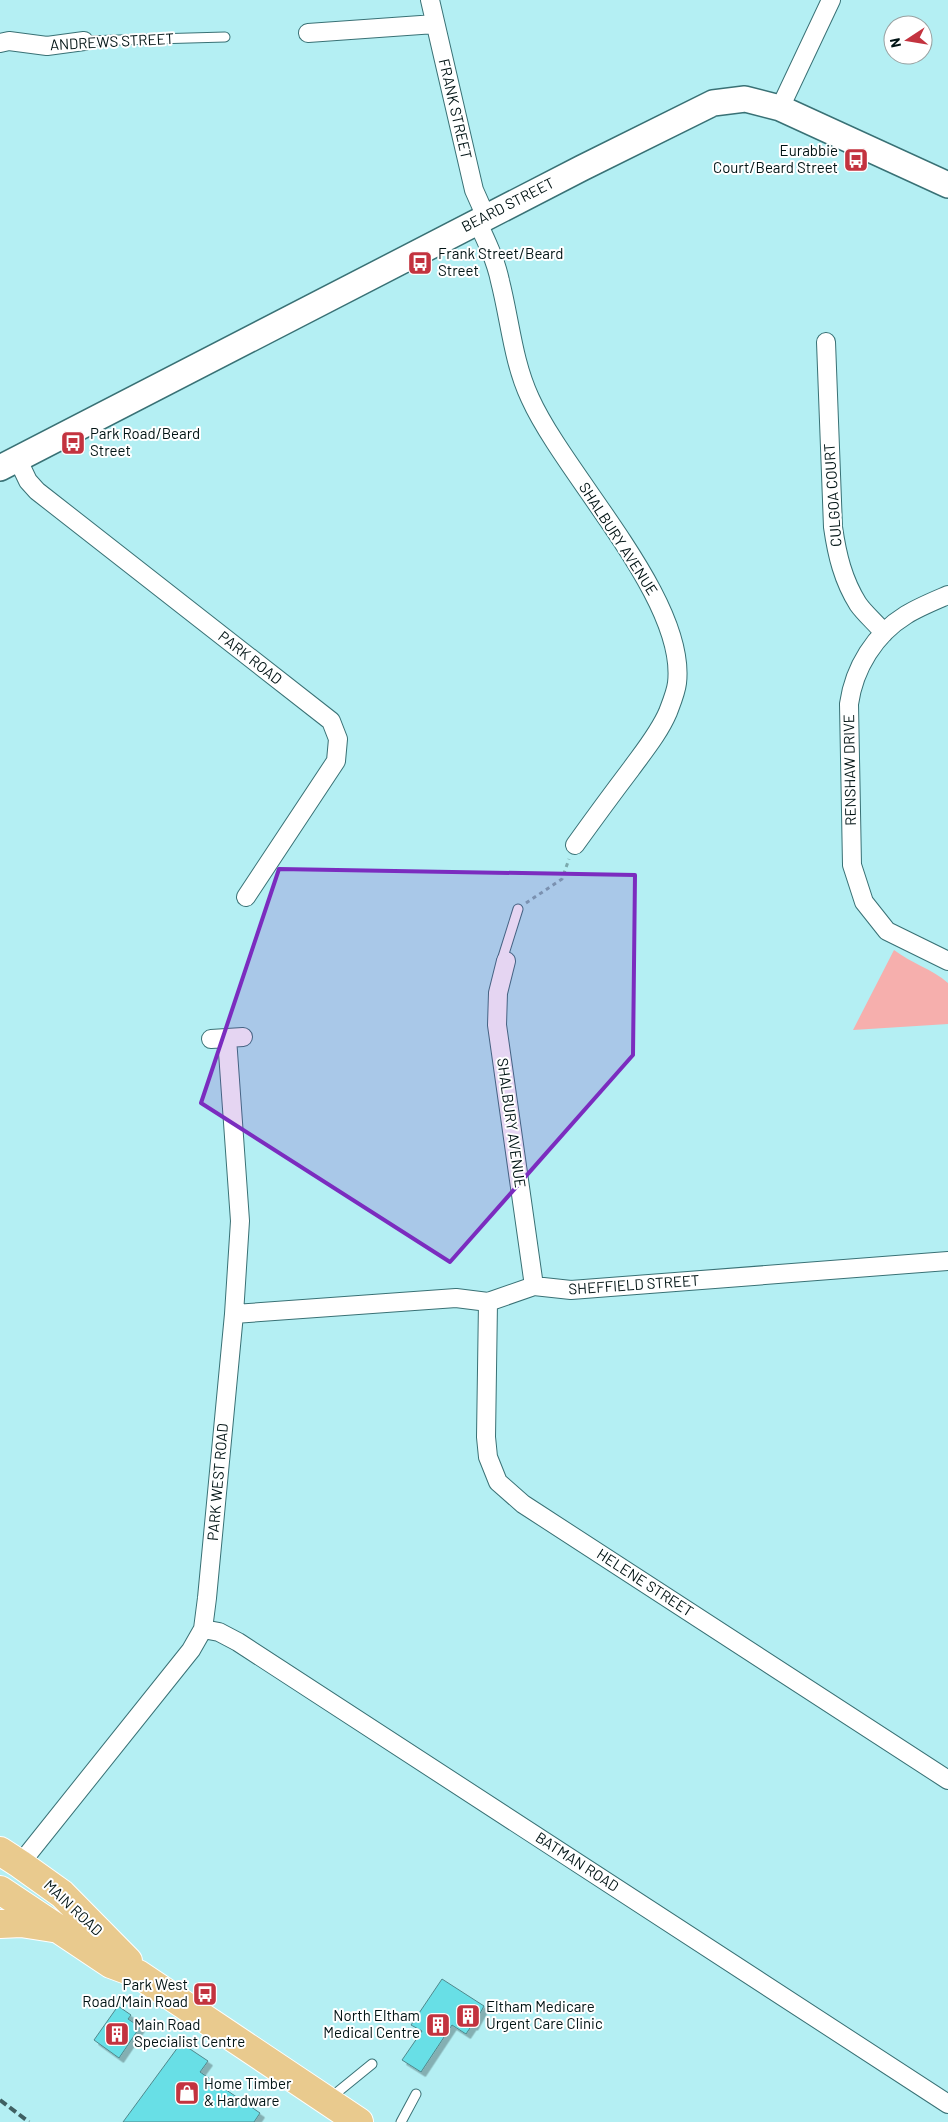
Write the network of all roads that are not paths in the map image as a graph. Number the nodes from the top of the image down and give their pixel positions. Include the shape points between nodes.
1 (430, 0) edge
2 (831, 0) edge
3 (435, 24) junction
4 (308, 33) dead end
5 (225, 37) dead end
6 (84, 41) joint
7 (0, 43) edge
8 (780, 108) junction
9 (948, 185) edge
10 (481, 219) junction
11 (826, 342) dead end
12 (9, 464) edge
13 (948, 595) edge
14 (884, 632) junction
15 (574, 845) road end
16 (246, 897) dead end
17 (518, 909) road end
18 (941, 957) edge
19 (506, 961) joint
20 (227, 1038) dead end
21 (948, 1261) edge
22 (534, 1286) junction
23 (488, 1302) junction
24 (234, 1314) junction
25 (202, 1629) junction
26 (948, 1780) edge
27 (4, 1878) edge
28 (0, 1924) edge
29 (59, 1929) junction
30 (138, 1974) junction
31 (372, 2064) dead end
32 (416, 2094) dead end
33 (327, 2100) junction
34 (948, 2104) edge
35 (359, 2122) edge
36 (401, 2122) edge

1 - 3 street, FRANK STREET
2 - 8 street
3 - 4 street
3 - 10 street, FRANK STREET
5 - 6 lane, ANDREWS STREET
6 - 7 street, ANDREWS STREET via 46,46 9,41
8 - 9 street, BEARD STREET
8 - 10 street, BEARD STREET via 745,99 713,102
10 - 12 street, BEARD STREET
10 - 15 street, SHALBURY AVENUE via 529,397 549,435 654,594 671,637 676,660 677,684 668,712 654,737
11 - 14 street, CULGOA COURT via 833,527 837,554 859,606
12 - 16 street, PARK ROAD via 37,492 330,721 338,739 336,761
13 - 14 street, RENSHAW DRIVE via 904,616
14 - 18 street, RENSHAW DRIVE via 859,668 849,704 852,865 864,902 887,931
17 - 19 lane, SHALBURY AVENUE
19 - 22 street, SHALBURY AVENUE via 498,993 497,1024
20 - 24 street, PARK WEST ROAD via 240,1206
21 - 22 street, SHEFFIELD STREET via 571,1290
22 - 23 street, SHEFFIELD STREET
23 - 24 street, SHEFFIELD STREET via 456,1298
23 - 26 street, HELENE STREET via 487,1447 494,1474 504,1488 522,1504
24 - 25 street, PARK WEST ROAD
25 - 27 street, PARK WEST ROAD via 190,1650
25 - 34 street, BATMAN ROAD via 218,1632 238,1642
27 - 29 main road, MAIN ROAD
27 - 30 main road, MAIN ROAD via 62,1894
28 - 29 main road via 21,1923
29 - 30 main road, MAIN ROAD via 111,1964
30 - 33 main road, MAIN ROAD
31 - 33 lane
32 - 36 lane
33 - 35 main road, MAIN ROAD

